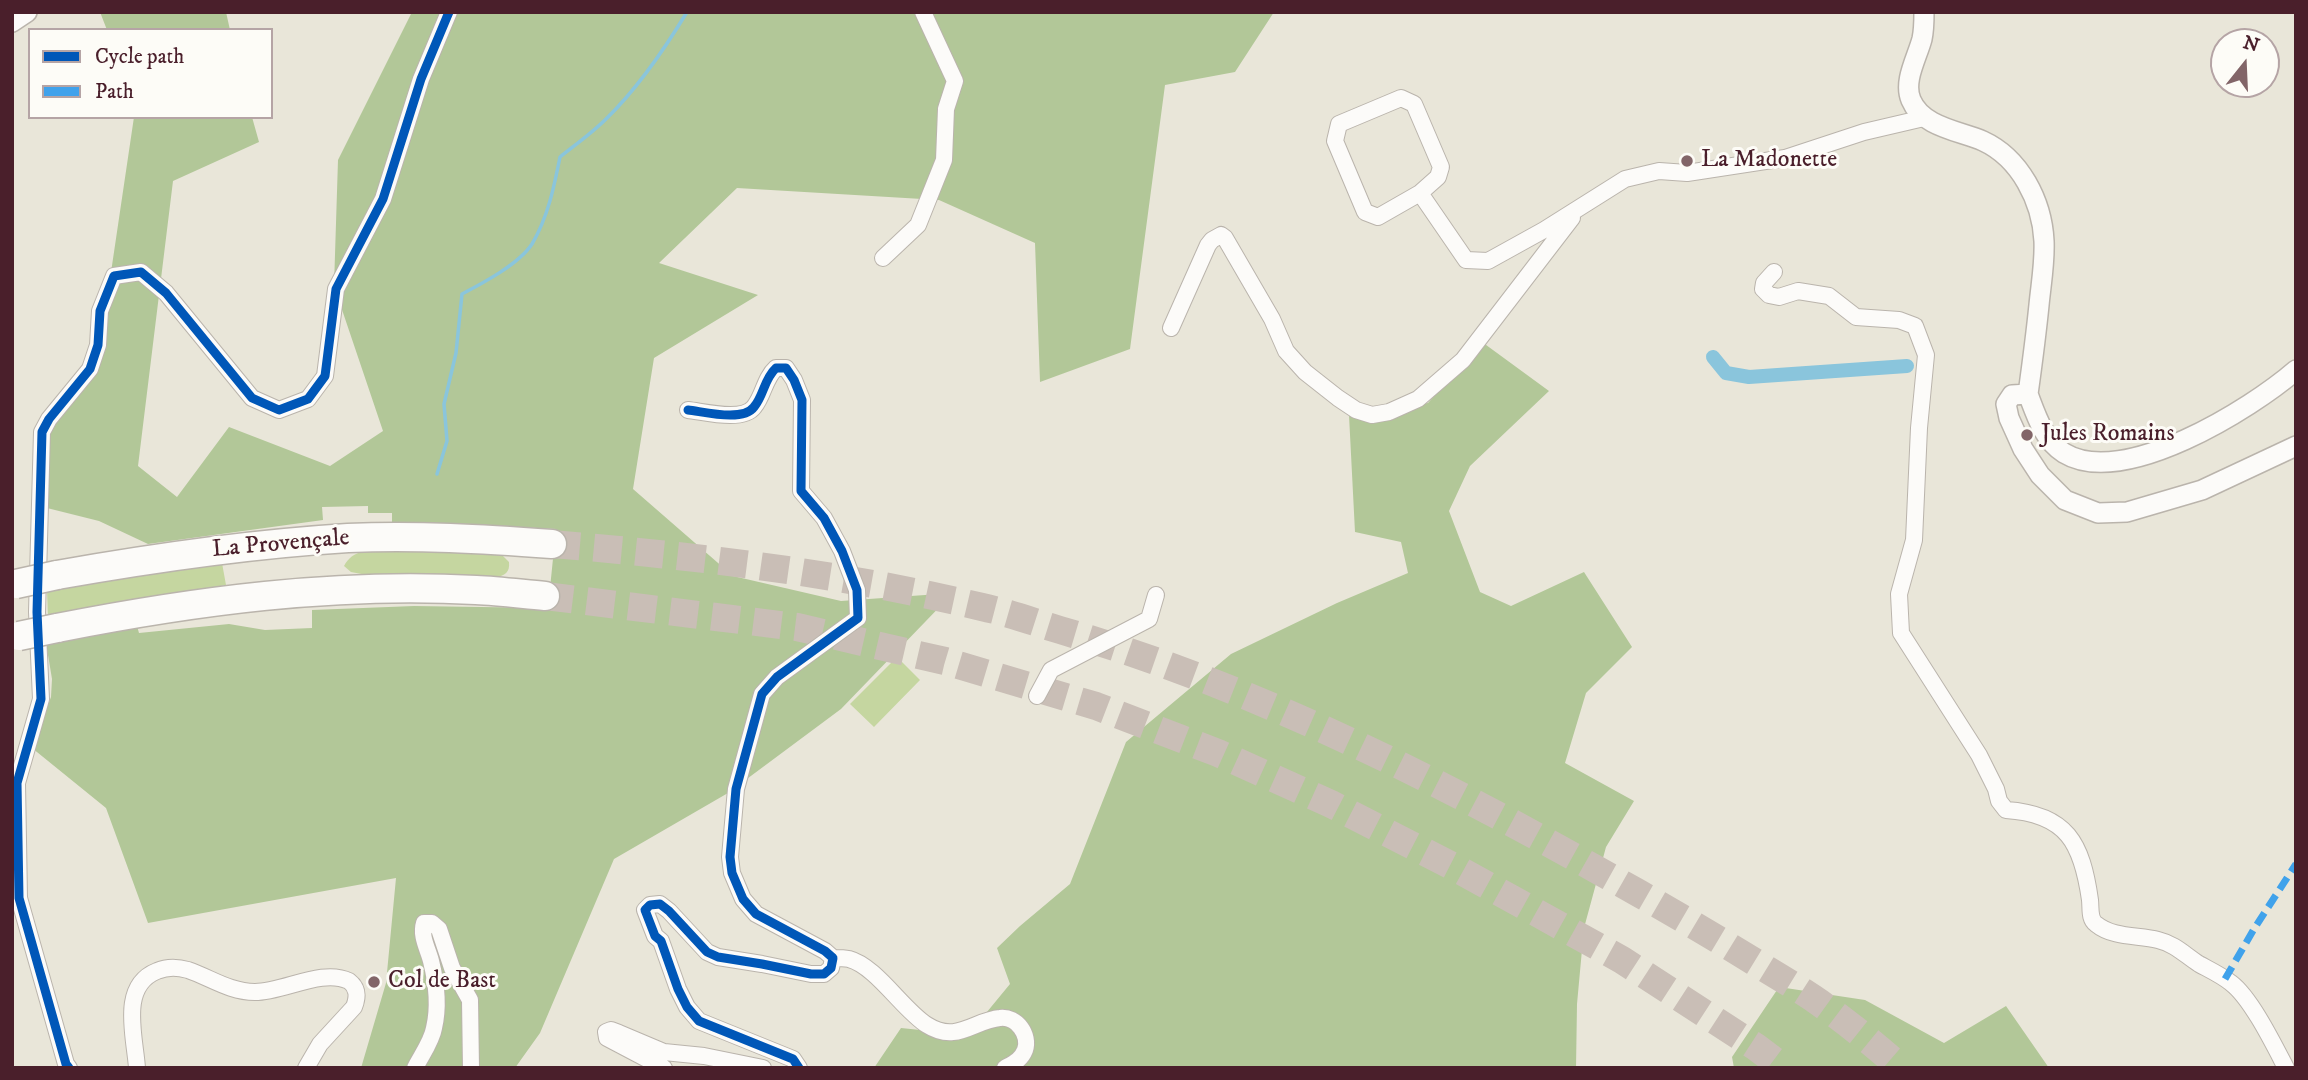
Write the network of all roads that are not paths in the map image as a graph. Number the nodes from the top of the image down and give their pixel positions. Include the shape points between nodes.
1 (27, 12) edge
2 (449, 12) edge
3 (923, 12) edge
4 (1924, 12) edge
5 (12, 22) edge
6 (1924, 118) junction
7 (1420, 193) junction
8 (1583, 206) junction
9 (883, 258) dead end
10 (1774, 272) dead end
11 (1171, 328) dead end
12 (2296, 370) edge
13 (2028, 394) junction
14 (688, 410) dead end
15 (2296, 446) edge
16 (552, 544) tunnel mouth
17 (14, 584) edge
18 (1156, 595) dead end
19 (545, 596) tunnel mouth
20 (16, 637) edge
21 (1037, 696) dead end
22 (833, 958) junction
23 (69, 1068) edge
24 (136, 1068) edge
25 (306, 1068) edge
26 (415, 1068) edge
27 (471, 1068) edge
28 (664, 1068) edge
29 (762, 1068) edge
30 (799, 1068) edge
31 (1005, 1068) edge
32 (2286, 1068) edge

1 - 5 street
2 - 23 street via 383,199 336,289 325,376 307,399 279,410 252,398 166,293 141,272 114,276 100,311 98,345 90,369 42,432 37,612 41,699 16,783 19,898
3 - 9 street via 955,81 946,109 944,160 918,225
4 - 6 street via 1922,39 1908,88
6 - 8 street via 1785,158 1687,173 1659,171 1625,179
6 - 13 street via 1998,149 2021,174 2037,204 2044,241
7 - 7 street via 1378,217 1365,212 1335,141 1339,124 1401,98 1414,104 1441,167 1438,177
7 - 8 street via 1466,260 1488,261
8 - 11 street via 1463,360 1418,399 1389,412 1372,415 1356,410 1305,372 1286,351 1246,272 1221,236 1208,245
10 - 32 street via 1764,283 1769,295 1813,292 1829,296 1856,317 1899,320 1915,326 1927,355 1914,540 1899,594 1901,634 1979,755 1998,801 2006,810 2047,817 2065,831 2082,860 2091,919 2097,925 2173,946 2233,984
12 - 13 street via 2194,436 2111,463 2086,462 2063,453 2040,424
13 - 15 street via 2012,395 2006,404 2023,449 2052,489 2065,500 2098,513 2127,512 2202,490
14 - 22 street via 745,414 754,408 768,375 776,368 786,368 802,400 801,491 824,518 857,590 858,618 777,677 762,694 736,789 730,857 743,899 756,914
16 - 17 highway, La Provençale, bridge via 351,538 213,550
18 - 21 street via 1149,619 1051,670
19 - 20 highway, La Provençale, bridge via 415,589 291,594 191,605
22 - 30 street via 824,974 811,974 718,957 707,952 660,904 645,910 678,989 699,1021 793,1059
22 - 31 street via 849,959 869,971 926,1025 939,1031 968,1029 1000,1018 1013,1020 1023,1030 1027,1045 1022,1058
24 - 25 street via 131,1013 136,988 163,969 184,969 229,988 255,992 339,977 354,985 357,1000 350,1014 320,1044
26 - 27 street via 434,1029 432,964 422,928 428,922 439,929 452,968 470,1000
28 - 29 street via 613,1043 606,1032 611,1030 664,1052

